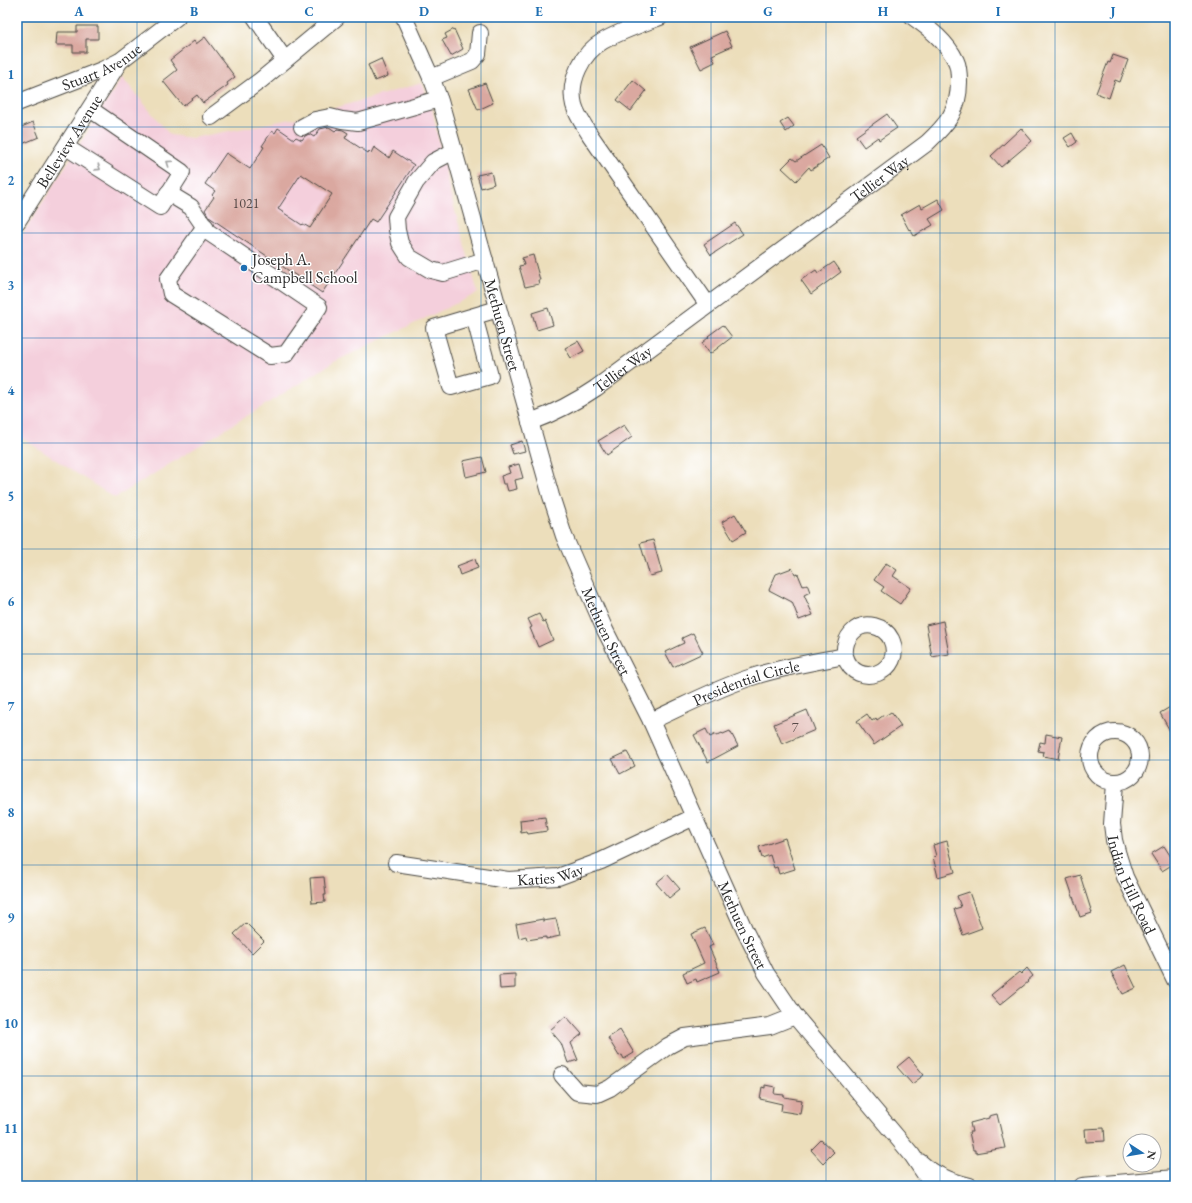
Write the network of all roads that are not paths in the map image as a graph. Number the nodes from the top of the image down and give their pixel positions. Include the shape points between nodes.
1 (177, 17) edge
2 (255, 17) edge
3 (336, 17) edge
4 (404, 17) edge
5 (660, 17) edge
6 (913, 17) edge
7 (480, 34) dead end
8 (285, 60) junction
9 (120, 61) junction
10 (431, 78) junction
11 (439, 99) junction
12 (17, 102) edge
13 (90, 109) junction
14 (211, 116) dead end
15 (302, 127) dead end
16 (66, 146) junction
17 (454, 151) junction
18 (168, 193) junction
19 (17, 222) edge
20 (204, 226) junction
21 (485, 260) junction
22 (708, 305) junction
23 (498, 309) junction
24 (474, 316) junction
25 (530, 422) junction
26 (845, 656) dead end
27 (651, 721) junction
28 (1115, 783) dead end
29 (694, 817) junction
30 (396, 863) dead end
31 (1175, 980) edge
32 (796, 1016) junction
33 (562, 1075) dead end
34 (909, 1152) junction
35 (1175, 1178) edge
36 (933, 1186) edge
37 (970, 1186) edge
38 (1082, 1186) edge

1 - 9 street, Stuart Avenue
2 - 8 street
3 - 8 street
4 - 10 street, Methuen Street
5 - 22 street via 618,33 593,49 577,73 573,95 578,116 590,135
6 - 22 street, Tellier Way via 943,41 957,62 959,93 945,127
7 - 10 street via 478,54 472,61
8 - 14 street
9 - 12 street, Stuart Avenue
9 - 13 street, Belleview Avenue
10 - 11 street, Methuen Street
11 - 15 street via 358,122 330,117 315,120
11 - 17 street, Methuen Street
13 - 16 street, Belleview Avenue
18 -> 13 street via 182,172
16 -> 18 street via 160,207
16 - 19 street, Belleview Avenue
17 - 21 street, Methuen Street
17 - 21 street via 433,162 416,182 396,217 400,243 408,257 430,270 443,272
18 - 20 street via 191,207
20 - 20 street via 208,232 319,307 286,354 270,356 171,294 168,279
21 - 23 street, Methuen Street
22 - 25 street, Tellier Way via 576,401
23 - 24 street
23 - 25 street, Methuen Street
24 - 24 street via 434,328 451,387 490,376
25 - 27 street, Methuen Street via 564,536 605,630
26 - 27 street, Presidential Circle via 751,678
27 - 29 street, Methuen Street
28 - 31 street, Indian Hill Road via 1112,824 1118,855 1125,876
29 - 30 street, Katies Way via 601,861 558,877 508,880
29 - 32 street, Methuen Street via 766,973
32 - 33 street via 770,1026 685,1037 668,1046 610,1088 597,1094 577,1092
32 - 34 street, Methuen Street
34 - 36 street, Methuen Street
34 - 37 street via 937,1174
35 - 38 street

